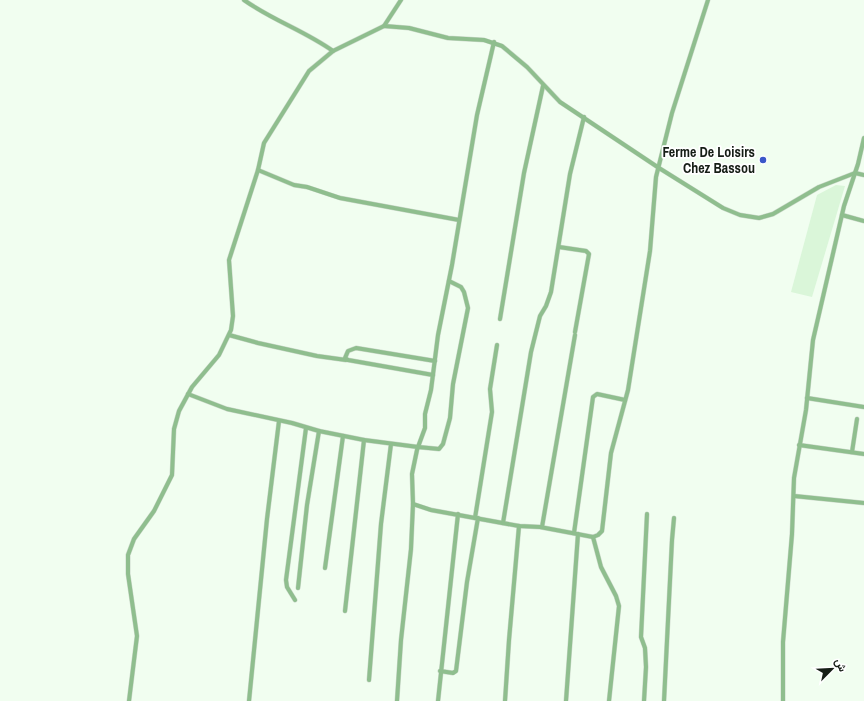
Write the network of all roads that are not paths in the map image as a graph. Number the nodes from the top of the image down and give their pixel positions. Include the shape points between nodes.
1 (244, 0) edge
2 (401, 0) edge
3 (708, 0) edge
4 (384, 26) junction
5 (494, 42) junction
6 (333, 51) junction
7 (543, 86) junction
8 (584, 117) junction
9 (864, 138) edge
10 (659, 168) junction
11 (258, 170) junction
12 (855, 173) junction
13 (864, 175) edge
14 (842, 215) junction
15 (458, 220) junction
16 (864, 221) edge
17 (559, 247) junction
18 (449, 281) junction
19 (500, 319) dead end
20 (229, 335) junction
21 (497, 345) dead end
22 (346, 360) junction
23 (435, 361) junction
24 (433, 375) junction
25 (188, 394) junction
26 (807, 398) junction
27 (625, 400) junction
28 (864, 406) edge
29 (857, 419) dead end
30 (279, 421) junction
31 (306, 428) junction
32 (319, 431) junction
33 (343, 436) junction
34 (364, 440) junction
35 (390, 444) junction
36 (799, 445) junction
37 (418, 447) junction
38 (852, 452) junction
39 (864, 454) edge
40 (794, 496) junction
41 (864, 503) edge
42 (413, 504) junction
43 (458, 514) junction
44 (646, 514) dead end
45 (476, 518) junction
46 (674, 518) dead end
47 (503, 523) junction
48 (519, 526) junction
49 (542, 527) junction
50 (576, 534) junction
51 (593, 537) junction
52 (325, 568) dead end
53 (298, 588) dead end
54 (294, 600) dead end
55 (345, 612) dead end
56 (440, 671) junction
57 (369, 680) dead end
58 (130, 701) edge
59 (249, 701) edge
60 (397, 701) edge
61 (438, 701) edge
62 (505, 701) edge
63 (566, 701) edge
64 (609, 701) edge
65 (644, 701) edge
66 (664, 701) edge
67 (783, 701) edge

1 - 6 street
2 - 4 street
3 - 10 street via 672,113
4 - 5 street via 409,28 448,38
4 - 6 street
5 - 7 street via 510,51
5 - 15 street via 478,109
6 - 11 street via 312,67 305,77 264,143
7 - 8 street via 560,102
7 - 19 street via 523,180
8 - 10 street
8 - 17 street via 570,174
9 - 12 street
10 - 12 street via 723,208 740,215 759,218 773,214 819,187
10 - 27 street via 654,189 650,255
11 - 15 street via 294,185 340,198
11 - 20 street via 229,260 233,316
12 - 13 street
12 - 14 street
14 - 16 street
14 - 26 street via 816,319
15 - 18 street
17 - 47 street via 551,292 540,316 531,352
17 - 49 street via 586,251 588,254
18 - 23 street
18 - 37 street via 461,287 468,308 453,384 450,418 441,448
20 - 22 street via 317,356
20 - 25 street via 219,355
21 - 45 street via 490,389 492,412
22 - 23 street via 348,351 356,348
22 - 24 street
23 - 24 street
24 - 37 street via 425,414 425,428
25 - 30 street via 217,406
25 - 58 street via 179,410 174,429 172,475 154,511 134,539 128,556 128,574 137,636
26 - 28 street
26 - 36 street
27 - 50 street via 597,394 593,397
27 - 51 street via 611,454 602,531
29 - 38 street
30 - 31 street
30 - 59 street
31 - 32 street
31 - 54 street via 286,580
32 - 33 street
32 - 53 street via 307,505
33 - 34 street
33 - 52 street
34 - 35 street
34 - 55 street
35 - 37 street
35 - 57 street
36 - 38 street
36 - 40 street
37 - 42 street via 412,474
38 - 39 street
40 - 41 street
40 - 67 street via 783,642
42 - 43 street
42 - 60 street via 412,549 401,640
43 - 45 street
43 - 56 street
44 - 65 street via 642,637 646,667
45 - 47 street
45 - 56 street via 456,671 453,674
46 - 66 street
47 - 48 street
48 - 49 street
48 - 62 street
49 - 50 street
50 - 51 street
50 - 63 street
51 - 64 street via 601,567 619,606
56 - 61 street

